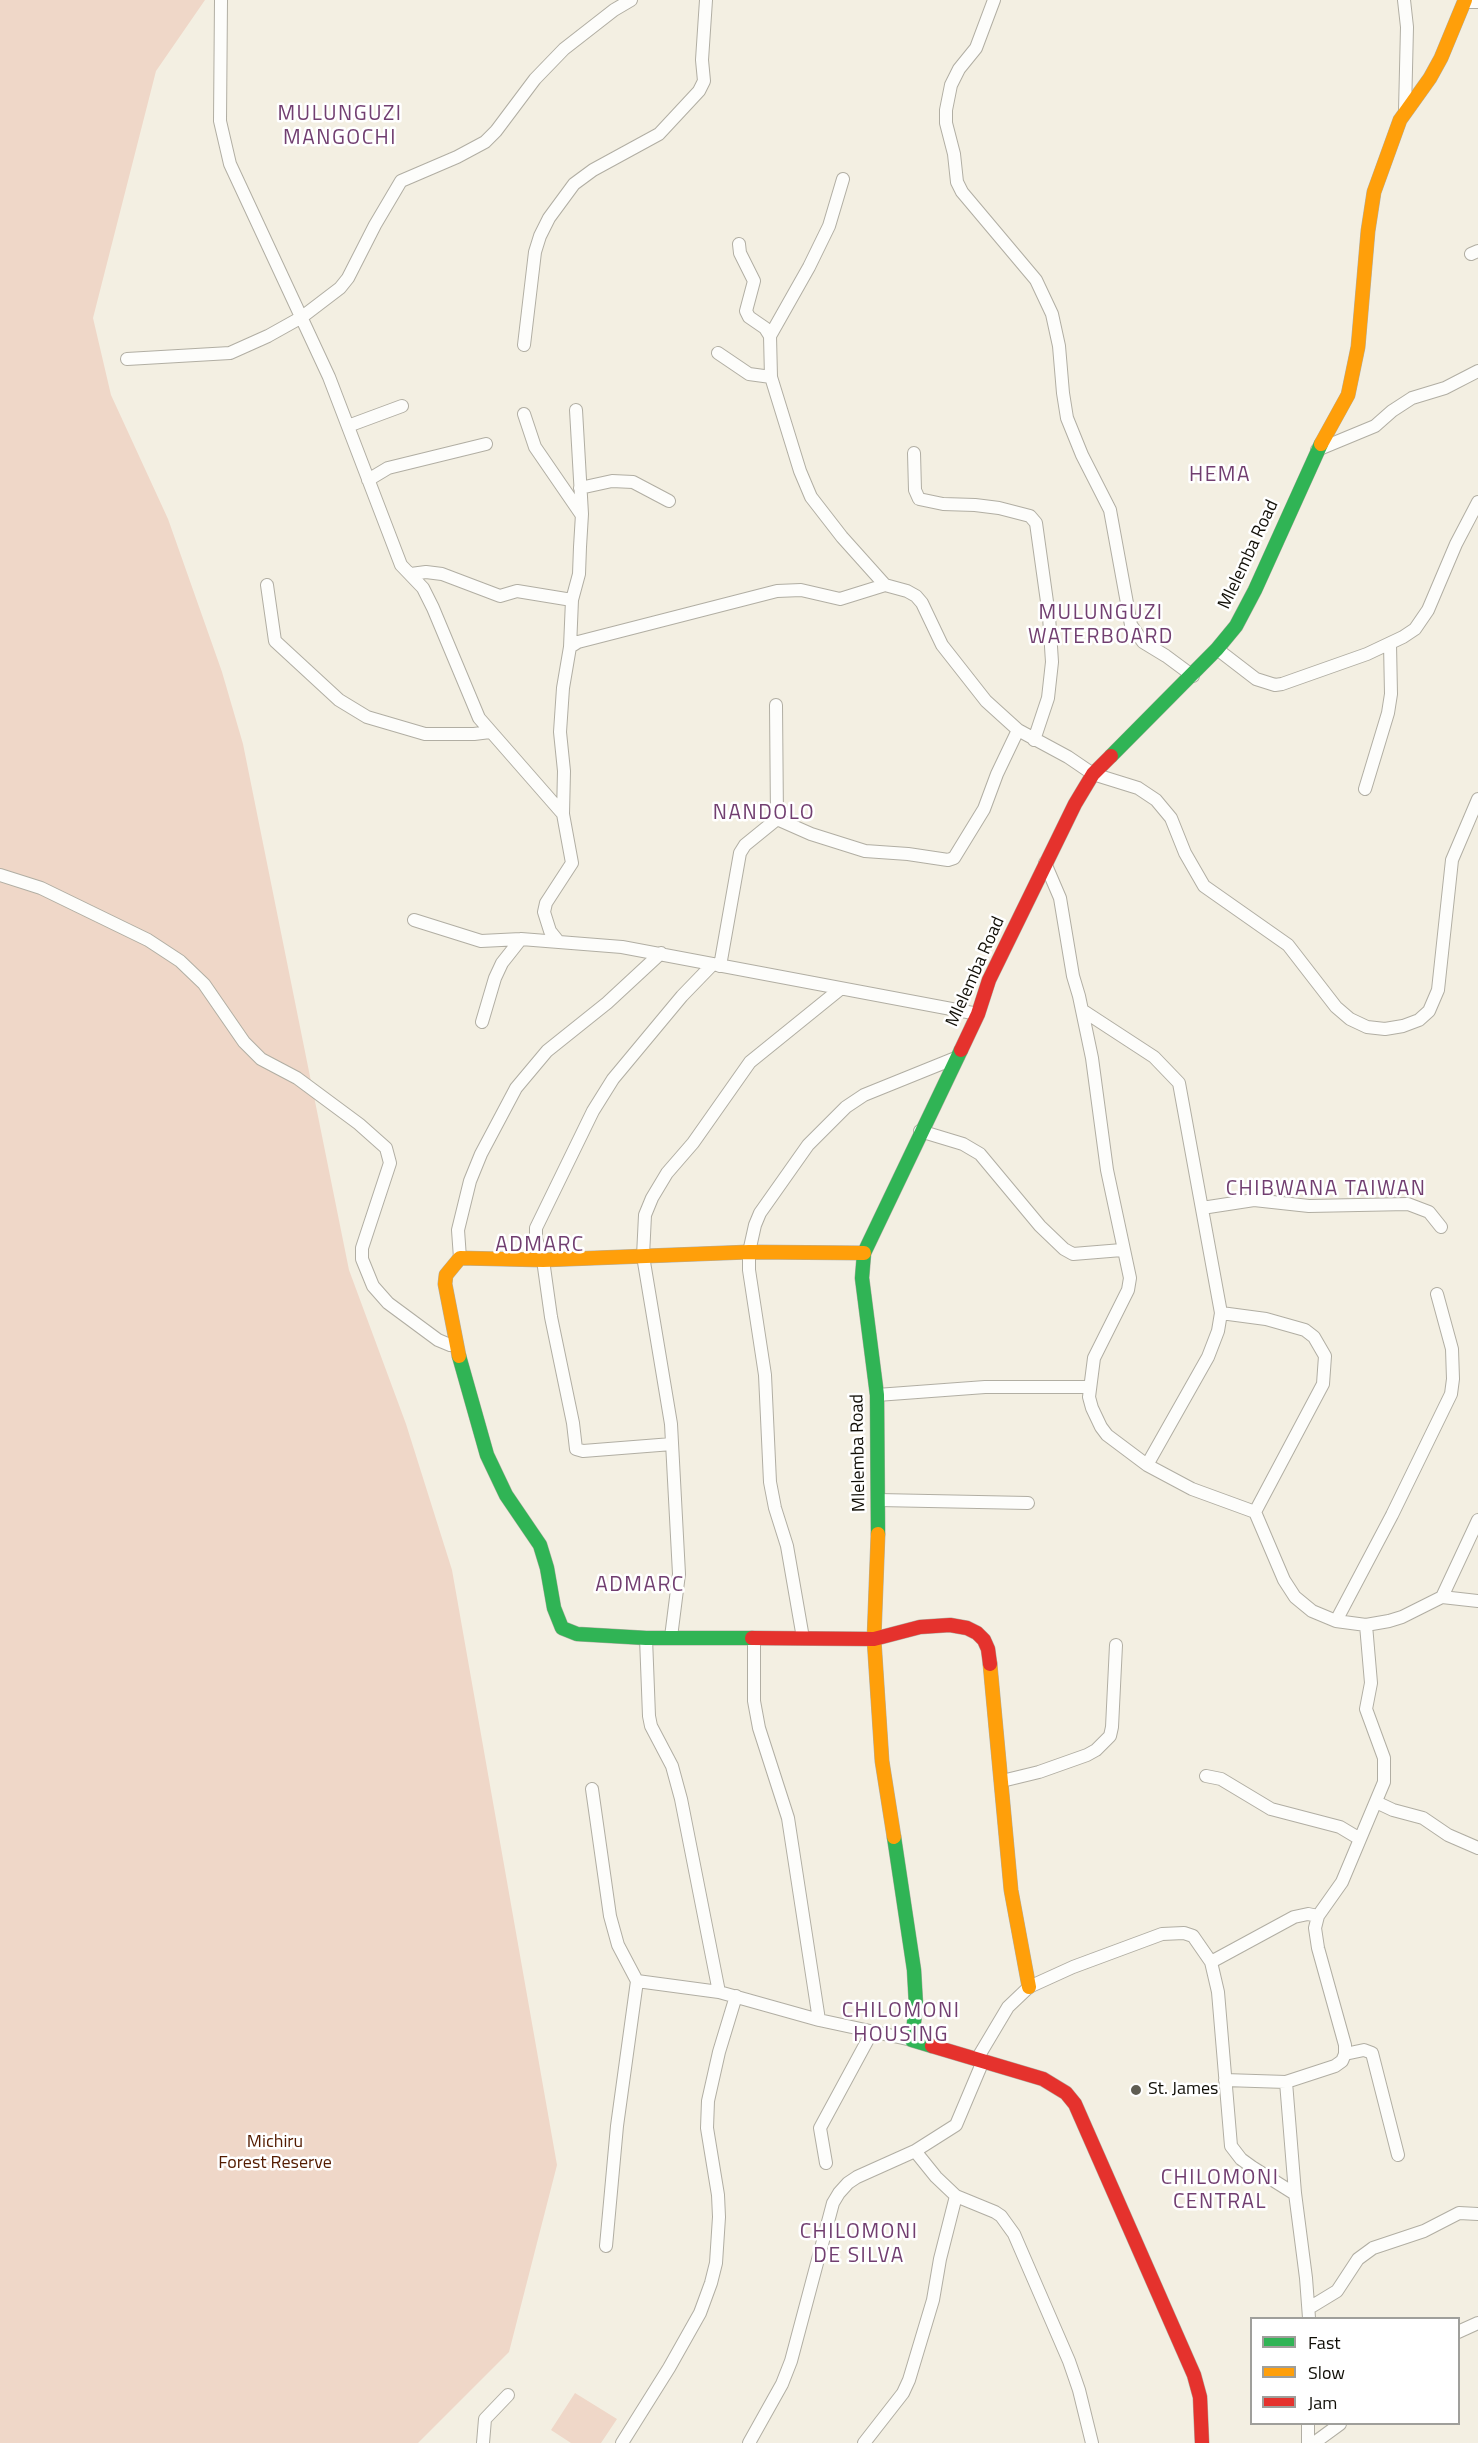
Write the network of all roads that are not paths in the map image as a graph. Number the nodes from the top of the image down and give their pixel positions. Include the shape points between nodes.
1 (221, 0) edge
2 (631, 0) edge
3 (706, 0) edge
4 (994, 0) edge
5 (1404, 0) edge
6 (1469, 1) edge
7 (1405, 111) junction
8 (843, 178) dead end
9 (739, 244) dead end
10 (302, 317) junction
11 (770, 336) junction
12 (524, 345) dead end
13 (718, 352) dead end
14 (127, 359) dead end
15 (1478, 370) edge
16 (771, 377) junction
17 (402, 406) dead end
18 (576, 410) dead end
19 (525, 414) dead end
20 (348, 426) junction
21 (486, 444) dead end
22 (1317, 450) junction
23 (914, 453) dead end
24 (368, 480) junction
25 (580, 488) junction
26 (669, 501) dead end
27 (1478, 502) edge
28 (582, 514) junction
29 (411, 574) junction
30 (267, 585) dead end
31 (885, 585) junction
32 (572, 600) junction
33 (1390, 644) junction
34 (570, 647) junction
35 (1217, 649) junction
36 (1193, 676) junction
37 (776, 705) dead end
38 (1018, 730) junction
39 (490, 732) junction
40 (1034, 740) junction
41 (1094, 774) junction
42 (1365, 789) dead end
43 (1478, 799) edge
44 (562, 814) junction
45 (777, 819) junction
46 (1045, 863) junction
47 (0, 875) edge
48 (414, 920) dead end
49 (521, 939) junction
50 (558, 941) junction
51 (661, 953) junction
52 (716, 965) junction
53 (839, 990) junction
54 (1082, 1010) junction
55 (978, 1014) junction
56 (482, 1022) dead end
57 (958, 1057) junction
58 (921, 1131) junction
59 (1202, 1208) junction
60 (1441, 1227) dead end
61 (1122, 1250) junction
62 (749, 1252) junction
63 (864, 1253) junction
64 (643, 1256) junction
65 (460, 1258) junction
66 (543, 1260) junction
67 (1437, 1294) dead end
68 (1221, 1313) junction
69 (455, 1342) junction
70 (1089, 1386) junction
71 (877, 1395) junction
72 (672, 1444) junction
73 (1147, 1465) junction
74 (879, 1500) junction
75 (1028, 1503) dead end
76 (1255, 1512) junction
77 (1478, 1520) edge
78 (1442, 1597) junction
79 (1478, 1601) edge
80 (1336, 1621) junction
81 (1366, 1626) junction
82 (671, 1637) junction
83 (646, 1638) junction
84 (803, 1638) junction
85 (754, 1639) junction
86 (874, 1639) junction
87 (1116, 1645) dead end
88 (1206, 1776) dead end
89 (1002, 1781) junction
90 (592, 1789) dead end
91 (1376, 1802) junction
92 (1360, 1839) junction
93 (1478, 1848) edge
94 (1318, 1916) junction
95 (1211, 1962) junction
96 (637, 1981) junction
97 (1029, 1988) junction
98 (719, 1992) junction
99 (736, 1996) junction
100 (819, 2020) junction
101 (872, 2032) junction
102 (912, 2040) junction
103 (1345, 2054) junction
104 (980, 2060) junction
105 (1225, 2080) junction
106 (1286, 2082) junction
107 (915, 2151) junction
108 (1398, 2155) dead end
109 (826, 2163) dead end
110 (1295, 2194) junction
111 (956, 2196) junction
112 (1478, 2214) edge
113 (606, 2246) dead end
114 (1309, 2313) edge
115 (1478, 2323) edge
116 (1460, 2331) edge
117 (508, 2395) dead end
118 (1308, 2425) edge
119 (1339, 2425) edge
120 (483, 2443) edge
121 (622, 2443) edge
122 (749, 2443) edge
123 (864, 2443) edge
124 (1092, 2443) edge
125 (1202, 2443) edge
126 (1308, 2443) edge
127 (1314, 2443) edge

1 - 10 street via 222,136 230,164
2 - 10 street via 564,49 485,142 401,182 348,278
3 - 12 street via 704,81 699,91 658,134 574,184 549,218 535,252
4 - 36 street via 976,48 951,85 946,123 957,182 1036,280 1052,314 1061,355 1067,418 1110,510 1131,625 1143,642
5 - 7 street, Mlelemba Road
6 - 7 street via 1430,78
7 - 22 street, Mlelemba Road via 1372,197 1352,381
8 - 11 street via 829,226
9 - 11 street via 754,281 746,311
10 - 14 street via 230,352
10 - 20 street
11 - 16 street
13 - 16 street via 749,374
15 - 22 street via 1445,388 1412,398 1375,426
16 - 31 street via 811,497
17 - 20 street
18 - 25 street
19 - 28 street via 535,447
20 - 24 street
21 - 24 street via 388,468
22 - 35 street, Mlelemba Road via 1245,610
23 - 40 street via 915,490 919,499 999,508 1030,516 1036,523 1052,662 1048,698
24 - 29 street via 401,565
25 - 26 street via 612,481 633,482
25 - 28 street
27 - 33 street via 1422,620
28 - 32 street via 579,574
29 - 32 street via 442,574 500,596 517,591
29 - 39 street via 423,588 469,698
30 - 39 street via 275,642 339,700 367,717 425,734
31 - 34 street via 840,599 801,590 777,591
31 - 38 street via 916,596 942,645 986,701
32 - 34 street
33 - 35 street via 1275,685 1256,679
33 - 42 street via 1388,713
34 - 44 street via 560,732 564,771
35 - 36 street, Mlelemba Road
36 - 41 street, Mlelemba Road
37 - 45 street
38 - 40 street
38 - 45 street via 984,809 954,858 865,851
39 - 44 street
40 - 41 street
41 - 43 street via 1138,788 1156,800 1171,818 1204,886 1288,945 1336,1007 1350,1019 1385,1029 1419,1020 1436,999 1452,860
41 - 46 street, Mlelemba Road
44 - 50 street via 572,863 544,912
45 - 52 street via 744,845 740,854
46 - 54 street via 1060,898
46 - 55 street, Mlelemba Road via 989,980
47 - 69 street via 52,893 148,940 180,961 204,984 244,1042 261,1059 297,1078 386,1148 390,1163 362,1248 362,1259 373,1286 393,1308 438,1341 450,1345
48 - 49 street via 481,941
49 - 50 street
49 - 56 street via 502,963
50 - 51 street
51 - 52 street
51 - 65 street via 547,1051 516,1088 470,1181 458,1230
52 - 53 street
52 - 66 street via 682,996 633,1053 593,1111 536,1228
53 - 55 street
53 - 64 street via 750,1062 668,1173 645,1215
54 - 59 street via 1154,1058 1179,1083
54 - 61 street
55 - 57 street, Mlelemba Road
57 - 58 street, Mlelemba Road
57 - 62 street via 864,1095 833,1118 808,1145 760,1214
58 - 61 street via 963,1144 980,1154 1064,1249 1073,1254
58 - 63 street, Mlelemba Road
59 - 60 street via 1254,1200 1309,1206 1408,1203 1429,1212
59 - 68 street
61 - 70 street via 1130,1283 1096,1352
62 - 63 street
62 - 64 street
62 - 84 street via 765,1375 771,1482
63 - 71 street, Mlelemba Road via 862,1287
64 - 66 street
64 - 72 street
65 - 66 street
65 - 69 street via 446,1275 445,1284
66 - 72 street via 576,1449
67 - 80 street via 1452,1349 1450,1394
68 - 73 street via 1208,1357
68 - 76 street via 1266,1318 1305,1330 1325,1356 1323,1384
69 - 83 street via 488,1455 506,1495 540,1545 562,1628 577,1634
70 - 71 street via 985,1387
70 - 73 street via 1092,1408 1101,1427
71 - 74 street, Mlelemba Road
72 - 82 street via 679,1574
73 - 76 street via 1192,1489
74 - 75 street
74 - 86 street, Mlelemba Road
76 - 80 street via 1295,1597 1312,1611
77 - 78 street
78 - 79 street
78 - 81 street via 1402,1617
80 - 81 street
81 - 91 street via 1371,1683 1366,1709 1386,1768
82 - 83 street
82 - 85 street
83 - 98 street via 649,1716 672,1766 681,1799
84 - 85 street
84 - 86 street
85 - 100 street via 754,1701 788,1818
86 - 89 street via 938,1625 958,1626 984,1640
86 - 102 street, Mlelemba Road via 882,1761 914,1970
87 - 89 street via 1110,1736 1087,1755
88 - 92 street via 1221,1779 1271,1809 1340,1827
89 - 97 street via 1011,1890
90 - 96 street via 612,1922 618,1945
91 - 92 street
91 - 93 street via 1423,1818
92 - 94 street via 1338,1889
94 - 95 street via 1293,1917
94 - 103 street via 1318,1948
95 - 97 street via 1193,1936 1174,1932 1084,1962
95 - 105 street via 1220,2005
96 - 98 street
96 - 113 street via 617,2126
97 - 104 street via 1008,2007
98 - 99 street
99 - 100 street
99 - 121 street via 708,2101 707,2128 719,2217 711,2283 700,2313
100 - 101 street
101 - 102 street
101 - 109 street via 820,2128
102 - 104 street
103 - 106 street via 1335,2066
103 - 108 street via 1364,2050 1372,2053
104 - 107 street via 956,2125
104 - 125 street via 1043,2079 1066,2093 1075,2104 1194,2375 1200,2397
105 - 106 street
105 - 110 street via 1231,2146 1246,2163
106 - 110 street
107 - 111 street
107 - 122 street via 848,2183 833,2203 791,2361
110 - 114 street
111 - 123 street via 933,2300 909,2380
111 - 124 street via 995,2212 1014,2234 1069,2361
112 - 114 street via 1459,2213 1424,2231 1373,2248 1358,2259 1337,2291
115 - 116 street
117 - 120 street via 485,2419
118 - 126 street
119 - 127 street

